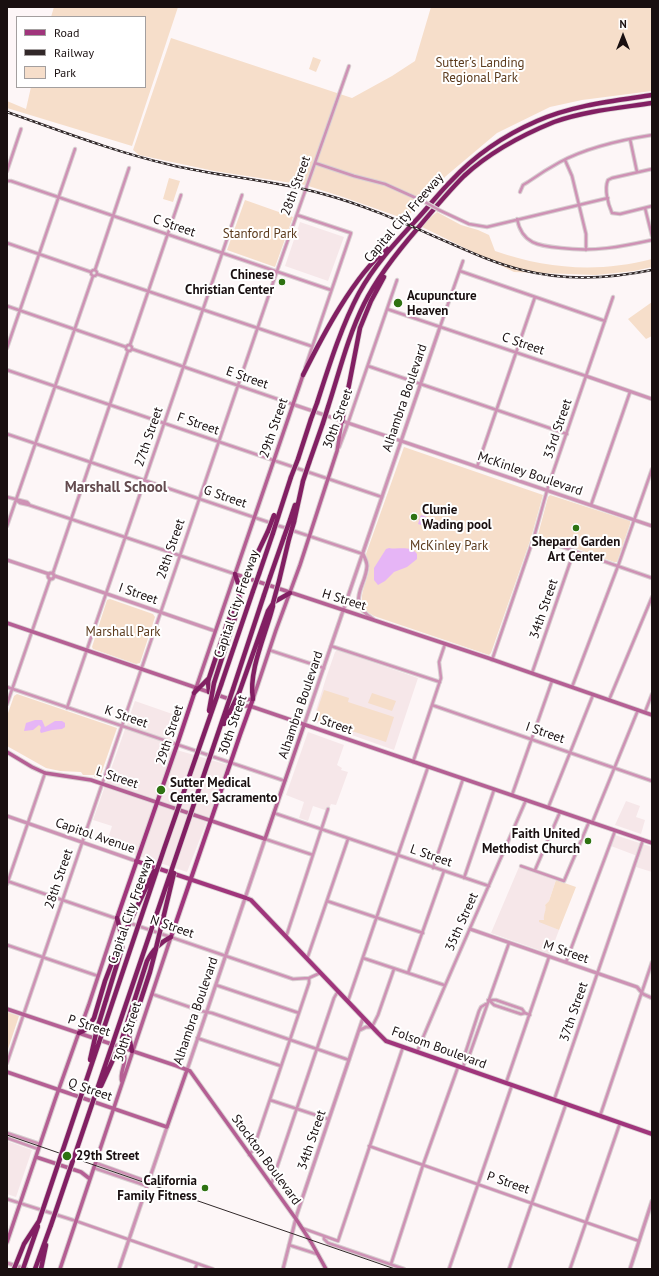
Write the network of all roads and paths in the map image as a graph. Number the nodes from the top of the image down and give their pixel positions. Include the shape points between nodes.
1 (348, 66) dead end
2 (652, 95) edge
3 (652, 104) edge
4 (21, 129) dead end
5 (652, 134) edge
6 (630, 140) junction
7 (75, 149) dead end
8 (565, 160) junction
9 (315, 163) junction
10 (129, 168) dead end
11 (652, 169) edge
12 (7, 171) edge
13 (637, 172) junction
14 (7, 179) edge
15 (520, 192) dead end
16 (181, 195) dead end
17 (242, 195) dead end
18 (59, 197) junction
19 (608, 198) junction
20 (578, 205) junction
21 (652, 206) edge
22 (645, 208) junction
23 (296, 215) junction
24 (114, 216) junction
25 (517, 219) junction
26 (168, 234) junction
27 (652, 236) edge
28 (410, 237) junction
29 (652, 240) edge
30 (7, 243) edge
31 (394, 244) junction
32 (586, 250) junction
33 (223, 253) junction
34 (39, 254) junction
35 (463, 261) dead end
36 (95, 270) junction
37 (277, 271) junction
38 (460, 271) junction
39 (91, 272) junction
40 (97, 274) junction
41 (93, 276) junction
42 (397, 280) dead end
43 (331, 290) junction
44 (149, 291) junction
45 (535, 297) junction
46 (613, 297) dead end
47 (7, 306) edge
48 (387, 309) junction
49 (203, 310) junction
50 (20, 311) junction
51 (605, 321) junction
52 (440, 327) junction
53 (258, 328) junction
54 (75, 330) junction
55 (130, 345) junction
56 (312, 346) junction
57 (126, 347) junction
58 (7, 348) edge
59 (132, 349) junction
60 (128, 351) junction
61 (516, 353) junction
62 (368, 366) junction
63 (184, 367) junction
64 (7, 370) edge
65 (302, 375) junction
66 (586, 376) junction
67 (421, 384) junction
68 (238, 385) junction
69 (55, 387) junction
70 (630, 392) junction
71 (652, 399) edge
72 (292, 404) junction
73 (110, 405) junction
74 (496, 410) junction
75 (342, 421) junction
76 (348, 422) junction
77 (164, 423) junction
78 (7, 434) edge
79 (567, 434) junction
80 (401, 441) junction
81 (218, 442) junction
82 (36, 443) junction
83 (337, 451) junction
84 (273, 460) junction
85 (90, 462) junction
86 (477, 467) junction
87 (652, 469) edge
88 (328, 479) junction
89 (145, 480) junction
90 (547, 491) junction
91 (7, 497) edge
92 (382, 498) junction
93 (199, 499) junction
94 (16, 500) junction
95 (591, 505) junction
96 (254, 517) junction
97 (71, 519) junction
98 (634, 520) junction
99 (292, 521) junction
100 (7, 526) edge
101 (652, 526) edge
102 (270, 532) junction
103 (308, 536) junction
104 (534, 536) junction
105 (125, 537) junction
106 (574, 550) junction
107 (362, 554) junction
108 (180, 556) junction
109 (7, 560) edge
110 (618, 566) junction
111 (52, 574) junction
112 (235, 574) junction
113 (652, 578) edge
114 (50, 579) joint
115 (290, 593) junction
116 (106, 594) junction
117 (652, 597) edge
118 (343, 610) junction
119 (160, 612) junction
120 (378, 621) junction
121 (7, 623) edge
122 (215, 631) junction
123 (32, 632) junction
124 (445, 644) junction
125 (331, 646) junction
126 (87, 650) junction
127 (269, 650) junction
128 (492, 660) junction
129 (324, 668) junction
130 (141, 669) junction
131 (532, 673) junction
132 (209, 678) junction
133 (552, 681) junction
134 (440, 682) junction
135 (7, 687) edge
136 (572, 687) junction
137 (197, 688) junction
138 (12, 689) junction
139 (209, 692) junction
140 (194, 693) joint
141 (652, 694) edge
142 (594, 695) junction
143 (253, 699) junction
144 (609, 700) junction
145 (235, 701) junction
146 (7, 704) edge
147 (432, 705) junction
148 (250, 706) junction
149 (68, 708) junction
150 (638, 710) junction
151 (644, 713) junction
152 (652, 715) edge
153 (207, 723) junction
154 (304, 725) junction
155 (122, 726) junction
156 (217, 738) junction
157 (531, 739) junction
158 (177, 745) junction
159 (7, 752) edge
160 (571, 753) junction
161 (413, 762) junction
162 (230, 763) junction
163 (428, 767) junction
164 (615, 768) junction
165 (45, 773) junction
166 (463, 779) junction
167 (285, 781) junction
168 (652, 781) edge
169 (102, 783) junction
170 (494, 790) junction
171 (512, 796) junction
172 (526, 800) junction
173 (158, 802) junction
174 (548, 808) junction
175 (328, 809) dead end
176 (560, 812) junction
177 (274, 813) junction
178 (7, 816) edge
179 (211, 820) junction
180 (591, 822) junction
181 (28, 824) junction
182 (322, 830) junction
183 (615, 831) junction
184 (265, 839) junction
185 (348, 839) junction
186 (643, 840) junction
187 (82, 842) junction
188 (652, 843) edge
189 (164, 849) junction
190 (178, 852) junction
191 (313, 855) junction
192 (398, 856) junction
193 (136, 861) junction
194 (521, 866) dead end
195 (433, 868) junction
196 (535, 870) junction
197 (444, 871) junction
198 (191, 878) junction
199 (464, 878) junction
200 (7, 883) edge
201 (489, 886) junction
202 (246, 898) junction
203 (62, 900) junction
204 (327, 901) junction
205 (117, 918) junction
206 (377, 918) junction
207 (470, 929) junction
208 (423, 933) junction
209 (286, 936) junction
210 (171, 937) junction
211 (509, 943) junction
212 (7, 945) edge
213 (226, 956) junction
214 (43, 957) junction
215 (549, 957) junction
216 (363, 958) junction
217 (307, 959) junction
218 (566, 962) junction
219 (652, 962) edge
220 (394, 969) junction
221 (320, 973) junction
222 (408, 973) junction
223 (598, 973) junction
224 (98, 976) junction
225 (309, 978) junction
226 (216, 985) junction
227 (444, 985) junction
228 (338, 991) junction
229 (642, 992) junction
230 (151, 994) junction
231 (652, 998) edge
232 (488, 1000) junction
233 (348, 1002) junction
234 (487, 1004) junction
235 (7, 1009) edge
236 (206, 1012) junction
237 (299, 1013) junction
238 (525, 1013) junction
239 (23, 1014) junction
240 (530, 1015) junction
241 (363, 1018) junction
242 (372, 1027) junction
243 (359, 1031) junction
244 (79, 1033) junction
245 (198, 1038) junction
246 (290, 1040) junction
247 (469, 1040) junction
248 (473, 1041) junction
249 (121, 1045) junction
250 (402, 1047) junction
251 (316, 1049) junction
252 (132, 1051) junction
253 (418, 1052) junction
254 (349, 1060) junction
255 (465, 1060) junction
256 (7, 1063) edge
257 (281, 1066) junction
258 (460, 1067) junction
259 (187, 1070) junction
260 (7, 1072) edge
261 (86, 1081) junction
262 (122, 1083) junction
263 (506, 1083) junction
264 (512, 1085) junction
265 (58, 1090) junction
266 (95, 1096) junction
267 (270, 1100) junction
268 (554, 1100) junction
269 (566, 1104) junction
270 (114, 1108) junction
271 (296, 1109) junction
272 (600, 1116) junction
273 (328, 1119) junction
274 (620, 1122) junction
275 (167, 1126) junction
276 (652, 1132) edge
277 (7, 1133) edge
278 (7, 1138) edge
279 (39, 1146) junction
280 (369, 1146) junction
281 (249, 1154) junction
282 (36, 1157) junction
283 (96, 1163) junction
284 (423, 1165) junction
285 (94, 1168) junction
286 (90, 1179) junction
287 (149, 1182) junction
288 (478, 1184) junction
289 (271, 1185) junction
290 (147, 1186) junction
291 (7, 1199) edge
292 (652, 1201) edge
293 (20, 1203) junction
294 (532, 1203) junction
295 (296, 1220) junction
296 (39, 1221) junction
297 (76, 1221) junction
298 (586, 1222) junction
299 (51, 1225) junction
300 (302, 1228) junction
301 (315, 1234) junction
302 (324, 1237) junction
303 (308, 1238) junction
304 (129, 1240) junction
305 (639, 1241) junction
306 (7, 1242) edge
307 (289, 1245) junction
308 (318, 1255) junction
309 (7, 1263) edge
310 (197, 1264) junction
311 (391, 1264) junction
312 (326, 1267) edge
313 (14, 1269) edge
314 (24, 1269) edge
315 (35, 1269) edge
316 (41, 1269) edge
317 (60, 1269) edge
318 (119, 1269) edge
319 (195, 1269) edge
320 (213, 1269) edge
321 (283, 1269) edge
322 (331, 1269) edge
323 (404, 1269) edge
324 (449, 1269) edge
325 (509, 1269) edge
326 (570, 1269) edge
327 (630, 1269) edge

1 - 9 street, 28th Street
2 - 31 highway, Capital City Freeway via 588,105 538,121 514,132 470,162
3 - 28 highway, Capital City Freeway via 581,114 544,127 508,144 465,175
4 - 12 street
5 - 6 street
6 - 8 street via 592,148
6 - 13 street
7 - 18 street
8 - 15 street via 528,182
8 - 20 street via 572,176
9 - 23 street, 28th Street
9 - 25 street, bridge via 385,184 478,226 492,226
10 - 24 street
11 - 13 street
13 - 19 street via 608,180
14 - 18 street, C Street
16 - 26 street
17 - 33 street, 27th Street
18 - 24 street, C Street
18 - 34 street
19 - 20 street
19 - 22 street via 612,213
20 - 25 street
20 - 32 street via 586,234
21 - 22 street
22 - 27 street
23 - 37 street, 28th Street
23 - 43 street, 29th Street via 351,233
24 - 26 street, C Street
24 - 36 street
25 - 32 street via 522,233 535,244
26 - 33 street, C Street
26 - 44 street
28 - 75 highway via 384,277 363,317
28 - 99 highway, Capital City Freeway, bridge via 364,302 303,481
29 - 32 street via 612,249
30 - 34 street
31 - 65 highway via 373,262 351,292
31 - 102 highway, Capital City Freeway, bridge via 353,304
33 - 37 street, C Street
33 - 49 street, 27th Street
34 - 39 street
34 - 50 street
35 - 38 street, Alhambra Boulevard
36 - 39 street
36 - 40 street
37 - 43 street, C Street
37 - 53 street, 28th Street
38 - 45 street
38 - 52 street, Alhambra Boulevard
39 - 41 street
40 - 41 street
40 - 44 street
41 - 54 street
42 - 48 street, 30th Street
43 - 56 street, 29th Street
44 - 49 street
44 - 55 street
45 - 51 street
45 - 61 street
46 - 51 street, 33rd Street
47 - 50 street
48 - 52 street, C Street
48 - 62 street, 30th Street
49 - 53 street
49 - 63 street, 27th Street
50 - 54 street
50 - 58 street
51 - 66 street, 33rd Street
52 - 61 street, C Street
52 - 67 street, Alhambra Boulevard
53 - 56 street
53 - 68 street, 28th Street
54 - 57 street
54 - 69 street
55 - 57 street
55 - 59 street
56 - 65 street, 29th Street
57 - 60 street
59 - 60 street
59 - 63 street, E Street
60 - 73 street
61 - 66 street, C Street
61 - 74 street
62 - 67 street
62 - 76 street, 30th Street
63 - 68 street, E Street
63 - 77 street, 27th Street
64 - 69 street, F Street
65 - 72 main road, 29th Street
66 - 70 street, C Street
66 - 79 street, 33rd Street
67 - 74 street
67 - 80 street, Alhambra Boulevard
68 - 72 street, E Street
68 - 81 street, 28th Street
69 - 73 street, F Street
69 - 82 street
70 - 71 street, C Street
70 - 95 street
72 - 75 street, E Street
72 - 84 main road, 29th Street
73 - 77 street, F Street
73 - 85 street
74 - 79 street
74 - 86 street
75 - 76 street, E Street
75 - 83 main road
76 - 80 street, E Street
76 - 83 street, 30th Street
77 - 81 street, F Street
77 - 89 street, 27th Street
78 - 82 street, G Street
79 - 90 street, 33rd Street
80 - 86 street, McKinley Boulevard
80 - 92 street, Alhambra Boulevard
81 - 84 street, F Street
81 - 93 street, 28th Street
82 - 85 street, G Street
82 - 94 street
83 - 88 main road, 30th Street
84 - 88 street, F Street
84 - 96 main road, 29th Street
85 - 89 street, G Street
85 - 97 street
86 - 90 street, McKinley Boulevard
87 - 98 street
88 - 92 street, F Street
88 - 103 main road, 30th Street
89 - 93 street, G Street
89 - 105 street, 27th Street
90 - 95 street, McKinley Boulevard
90 - 104 street, 33rd Street
91 - 94 street, H Street
92 - 107 street, Alhambra Boulevard
93 - 96 street, G Street
93 - 108 street, 28th Street
94 - 97 street, H Street
94 - 100 street
95 - 98 street, McKinley Boulevard
96 - 103 street, G Street
96 - 112 main road, 29th Street
97 - 105 street, H Street
97 - 111 street
98 - 101 street, McKinley Boulevard
98 - 110 street
99 - 143 highway, bridge via 279,581 254,670
99 - 156 highway, Capital City Freeway, bridge via 270,577
102 - 132 highway, bridge via 249,571 227,624
102 - 153 highway, Capital City Freeway, bridge via 259,574
103 - 107 street, G Street
103 - 115 main road, 30th Street
104 - 106 street
104 - 128 street, 33rd Street
105 - 108 street, H Street
105 - 116 street, 27th Street
106 - 110 street
106 - 131 street, 34th Street
107 - 118 street, Alhambra Boulevard
107 - 120 street via 367,567 359,600 364,612
108 - 112 street, H Street
108 - 119 street, 28th Street
109 - 111 street, I Street
110 - 113 street
110 - 136 street
111 - 114 street via 53,578
111 - 116 street, I Street
112 - 115 main road, H Street
112 - 122 main road, 29th Street
112 - 153 highway, bridge via 240,586 240,602 214,683
114 - 123 street
115 - 118 main road, H Street
115 - 127 main road, 30th Street
115 - 156 highway, bridge via 274,602 268,611 240,693
116 - 119 street, I Street
116 - 126 street, 27th Street
117 - 144 street
118 - 120 main road, H Street
118 - 125 street, Alhambra Boulevard
119 - 122 street, I Street
119 - 130 street, 28th Street
120 - 124 main road, H Street
121 - 123 main road, J Street
122 - 137 main road, 29th Street
123 - 126 main road, J Street
123 - 138 street
124 - 128 main road, H Street
124 - 134 street via 439,662 442,675
125 - 129 street, Alhambra Boulevard
125 - 134 street
126 - 130 main road, J Street
126 - 149 street, 27th Street
127 - 129 street
127 - 143 main road, 30th Street
128 - 131 main road, H Street
129 - 154 street, Alhambra Boulevard
130 - 137 main road, J Street
130 - 155 street, 28th Street
131 - 133 main road, H Street
132 - 137 highway
132 - 139 highway
133 - 136 main road, H Street
133 - 157 street
134 - 147 street
135 - 138 street, K Street
136 - 142 main road, H Street
137 - 139 main road, J Street
137 - 140 highway
138 - 146 street
138 - 149 street, K Street
139 - 145 main road, J Street
140 - 158 main road, 29th Street
141 - 151 street
142 - 144 main road, H Street
142 - 160 street
143 - 145 main road
143 - 148 main road, 30th Street
144 - 150 main road, H Street
145 - 148 main road, J Street
147 - 157 street, I Street
147 - 161 street
148 - 154 main road, J Street
148 - 162 main road, 30th Street
149 - 155 street, K Street
150 - 151 main road, H Street
150 - 164 street
151 - 152 main road, H Street
153 - 189 highway, Capital City Freeway, bridge
154 - 161 main road, J Street
154 - 167 main road, Alhambra Boulevard
155 - 158 street, K Street
155 - 169 street, 28th Street
156 - 190 highway, Capital City Freeway, bridge
157 - 160 street, I Street
157 - 171 street
158 - 162 street, K Street
158 - 173 main road, 29th Street
159 - 165 main road, L Street
160 - 164 street, I Street
160 - 174 street
161 - 163 main road, J Street
162 - 167 street, K Street
162 - 179 main road, 30th Street
163 - 166 main road, J Street
163 - 192 street
164 - 168 street, I Street
164 - 180 street
165 - 169 main road, L Street
165 - 181 street
166 - 170 main road, J Street
166 - 195 street
167 - 177 main road, Alhambra Boulevard
169 - 173 main road, L Street
169 - 187 street, 28th Street
170 - 171 main road, J Street
170 - 199 street
171 - 172 main road, J Street
172 - 174 main road, J Street
172 - 201 street, 35th Street
173 - 179 main road, L Street
173 - 193 main road, 29th Street
174 - 176 main road, J Street
175 - 182 street
176 - 180 main road, J Street
176 - 196 street
177 - 182 street, L Street
177 - 184 main road, Alhambra Boulevard
178 - 181 street, Capitol Avenue
179 - 184 main road, L Street
179 - 198 main road, 30th Street
180 - 183 main road, J Street
180 - 196 street via 564,881
181 - 187 street, Capitol Avenue
181 - 200 street
182 - 185 street, L Street
182 - 191 street
183 - 186 main road, J Street
183 - 218 street
184 - 191 street, L Street
184 - 202 street, Alhambra Boulevard
185 - 192 street, L Street
185 - 204 street
186 - 188 main road, J Street
186 - 223 street, 37th Street
187 - 193 street, Capitol Avenue
187 - 203 street, 28th Street
189 - 244 highway, bridge via 118,947 90,1024 86,1030
189 - 261 highway, Capital City Freeway, bridge
190 - 252 highway, bridge via 152,964 129,1037
190 - 266 highway, Capital City Freeway, bridge
191 - 209 street
192 - 195 street, L Street
192 - 206 street
193 - 198 main road, Capitol Avenue
193 - 205 main road, 29th Street
194 - 196 street
195 - 197 street, L Street
197 - 199 street, L Street
197 - 208 street
198 - 202 main road, Capitol Avenue
198 - 210 main road, 30th Street
199 - 201 street, L Street
200 - 203 street, N Street
201 - 207 street, 35th Street
202 - 209 main road, Folsom Boulevard
202 - 213 street, Alhambra Boulevard
203 - 205 street, N Street
203 - 214 street, 28th Street
204 - 206 street
204 - 217 street
205 - 210 street, N Street
205 - 224 main road, 29th Street
205 - 261 highway, bridge via 122,933 122,948 96,1030
206 - 208 street
206 - 216 street
207 - 211 street, M Street
207 - 227 street, 35th Street
208 - 222 street
209 - 217 main road, Folsom Boulevard
210 - 213 street, N Street
210 - 230 main road, 30th Street
210 - 249 highway via 153,950
211 - 215 street, M Street
211 - 232 street
212 - 214 street
213 - 225 street, N Street via 295,979
213 - 226 street, Alhambra Boulevard
214 - 224 street
214 - 239 street, 28th Street
215 - 218 street, M Street
215 - 240 street
216 - 220 street
216 - 233 street
217 - 221 main road, Folsom Boulevard
218 - 223 street, M Street
219 - 229 street
220 - 222 street
220 - 242 street
221 - 225 street
221 - 228 main road, Folsom Boulevard
222 - 227 street
223 - 229 street, M Street via 637,986
223 - 268 street, 37th Street
224 - 244 main road, 29th Street
225 - 237 street via 310,983
226 - 236 street, Alhambra Boulevard
226 - 237 street
227 - 253 street, 35th Street
228 - 233 main road, Folsom Boulevard
228 - 251 street
229 - 231 street, M Street
229 - 272 street
230 - 236 street
230 - 252 main road, 30th Street
232 - 234 street
232 - 238 street via 494,1005
232 - 238 street via 496,1000 522,1009
233 - 241 main road, Folsom Boulevard
234 - 247 street via 481,1007
234 - 248 street
235 - 239 main road, P Street
236 - 245 street, Alhambra Boulevard
236 - 246 street
237 - 246 street
238 - 240 street
239 - 244 main road, P Street
239 - 256 street, 28th Street
240 - 263 street
241 - 242 main road, Folsom Boulevard
241 - 243 street, 34th Street
242 - 243 street
242 - 250 main road, Folsom Boulevard via 386,1040
243 - 254 street, 34th Street
244 - 249 main road, P Street
244 - 265 main road, 29th Street
245 - 257 street
245 - 259 street, Alhambra Boulevard
246 - 251 street
246 - 257 street
247 - 248 street
247 - 255 street
248 - 255 street via 468,1059
249 - 252 main road, P Street
249 - 262 main road via 125,1058 120,1078
249 - 266 highway, bridge
250 - 253 main road, Folsom Boulevard
250 - 280 street
251 - 254 street
251 - 271 street
252 - 259 main road, P Street
252 - 262 main road, 30th Street
253 - 258 main road, Folsom Boulevard
254 - 273 street, 34th Street
255 - 258 street
257 - 267 street
258 - 263 main road, Folsom Boulevard
258 - 284 street
259 - 275 main road, Alhambra Boulevard
259 - 281 main road, Stockton Boulevard
260 - 265 main road, Q Street
261 - 296 highway, Capital City Freeway, bridge
262 - 270 main road, 30th Street
263 - 264 main road, Folsom Boulevard
264 - 268 main road, Folsom Boulevard
264 - 288 street
265 - 270 main road, Q Street
265 - 279 main road, 29th Street
266 - 299 highway, Capital City Freeway, bridge
267 - 271 street
267 - 281 street
268 - 269 main road, Folsom Boulevard
269 - 272 main road, Folsom Boulevard
269 - 294 street
270 - 275 main road, Q Street
270 - 283 main road, 30th Street
271 - 273 street
271 - 289 street
272 - 274 main road, Folsom Boulevard
273 - 295 street, 34th Street
274 - 276 main road, Folsom Boulevard
274 - 298 street
275 - 287 street, Alhambra Boulevard
277 - 279 street
278 - 279 street
279 - 282 main road, 29th Street
280 - 284 street, P Street
280 - 302 street via 338,1242
281 - 289 main road, Stockton Boulevard
282 - 286 main road via 81,1172
282 - 293 main road, 29th Street
283 - 285 main road, 30th Street
283 - 287 street
284 - 288 street, P Street
284 - 311 street
285 - 286 main road, 30th Street
285 - 290 street
286 - 297 main road, 30th Street
287 - 290 street, Alhambra Boulevard
288 - 294 street, P Street
288 - 324 street
289 - 295 main road, Stockton Boulevard
290 - 304 street, Alhambra Boulevard
291 - 293 street
292 - 305 street
293 - 297 street
293 - 306 main road, 29th Street
294 - 298 street, P Street
294 - 325 street
295 - 300 main road, Stockton Boulevard
295 - 307 street, 34th Street
296 - 313 highway, Capital City Freeway, bridge via 24,1244
296 - 314 highway, bridge
297 - 304 street
297 - 317 main road, 30th Street
298 - 305 street, P Street
298 - 326 street
299 - 315 highway
299 - 316 highway, Capital City Freeway
300 - 301 street
300 - 303 main road, Stockton Boulevard
301 - 302 street
301 - 303 street
302 - 311 street via 328,1243
303 - 308 main road, Stockton Boulevard
304 - 310 street
304 - 318 street, Alhambra Boulevard
305 - 327 street
307 - 308 street
307 - 321 street, 34th Street
308 - 312 main road, Stockton Boulevard
309 - 314 street
310 - 319 street
310 - 320 street
311 - 323 street
312 - 322 main road, Stockton Boulevard

